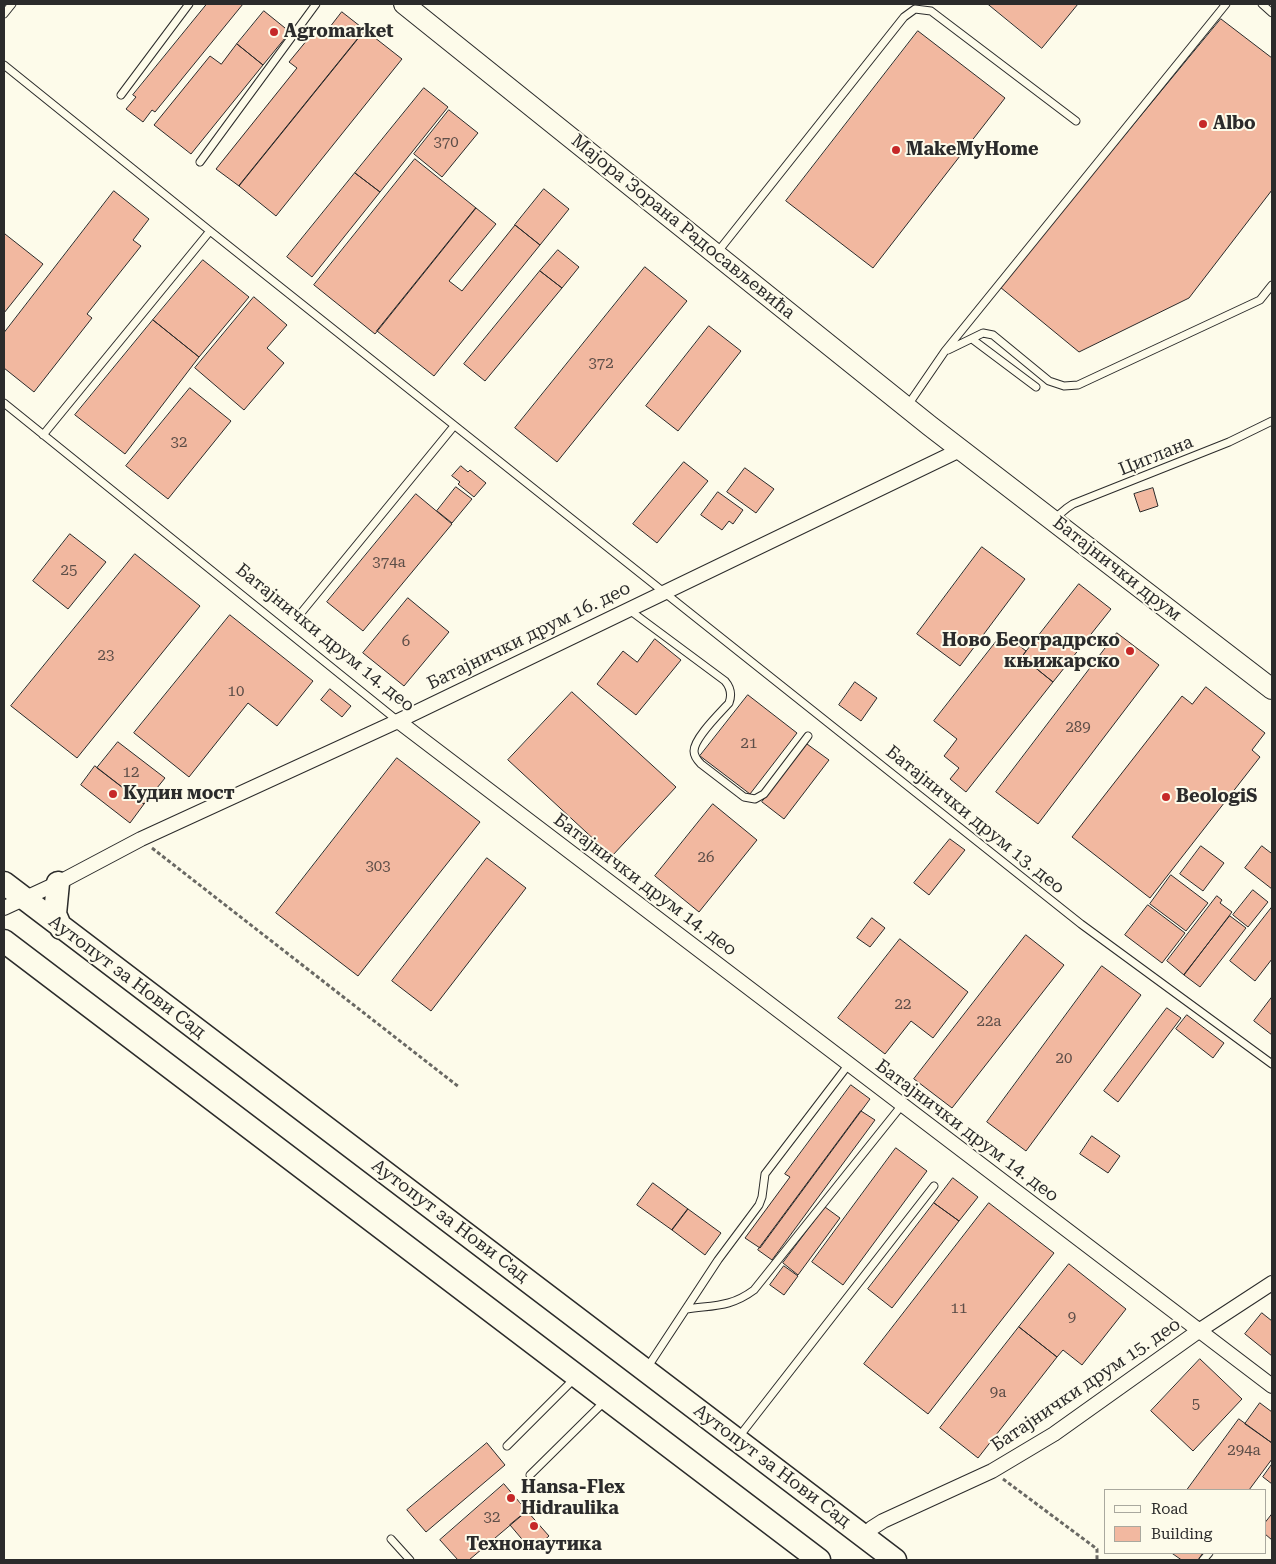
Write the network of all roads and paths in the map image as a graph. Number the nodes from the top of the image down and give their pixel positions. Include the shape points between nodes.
1 (12, 4) edge
2 (189, 4) edge
3 (316, 4) edge
4 (404, 4) edge
5 (1226, 4) edge
6 (1262, 4) edge
7 (1272, 13) edge
8 (4, 14) edge
9 (4, 65) edge
10 (121, 95) dead end
11 (1076, 121) dead end
12 (200, 162) dead end
13 (210, 231) junction
14 (716, 254) junction
15 (1272, 285) edge
16 (1272, 294) edge
17 (1260, 300) junction
18 (972, 339) junction
19 (945, 351) junction
20 (1036, 387) dead end
21 (4, 404) edge
22 (907, 407) junction
23 (1272, 422) edge
24 (454, 426) junction
25 (43, 435) junction
26 (962, 450) junction
27 (1053, 519) junction
28 (665, 592) junction
29 (628, 609) junction
30 (302, 613) dead end
31 (1272, 689) edge
32 (398, 721) junction
33 (808, 736) dead end
34 (141, 839) junction
35 (4, 883) edge
36 (58, 883) junction
37 (24, 899) junction
38 (4, 908) edge
39 (61, 928) junction
40 (4, 941) edge
41 (849, 1064) junction
42 (1272, 1064) edge
43 (459, 1087) dead end
44 (902, 1105) junction
45 (934, 1186) dead end
46 (1272, 1283) edge
47 (687, 1309) junction
48 (1200, 1330) junction
49 (646, 1370) junction
50 (578, 1376) junction
51 (1272, 1386) edge
52 (607, 1399) junction
53 (737, 1439) junction
54 (507, 1446) dead end
55 (992, 1471) junction
56 (530, 1475) dead end
57 (864, 1536) junction
58 (391, 1539) dead end
59 (410, 1560) edge
60 (819, 1560) edge
61 (895, 1560) edge
62 (1097, 1560) edge

1 - 8 lane
2 - 10 lane
3 - 12 lane
4 - 14 main road, Мајора Зорана Радосављевића
5 - 19 lane
6 - 7 lane
9 - 13 lane
11 - 14 lane via 931,11 915,9 904,17
13 - 24 lane
13 - 25 lane
14 - 22 main road, Мајора Зорана Радосављевића
15 - 17 lane
16 - 17 lane
17 - 18 lane via 1078,385 1064,386 1049,381 993,335 983,333
18 - 19 lane
18 - 20 lane
19 - 22 lane
21 - 25 lane, Батајнички друм 14. део
22 - 26 main road, Мајора Зорана Радосављевића
23 - 27 lane, Циглана via 1073,504
24 - 28 lane
24 - 30 lane
25 - 32 lane, Батајнички друм 14. део
26 - 27 main road, Батајнички друм
26 - 28 street, Батајнички друм 16. део
27 - 31 main road, Батајнички друм
28 - 29 street, Батајнички друм 16. део
28 - 42 lane, Батајнички друм 13. део via 1081,924
29 - 32 street, Батајнички друм 16. део
29 - 33 lane via 729,685 729,703 697,741 694,751 697,760 744,797 755,799 764,794
32 - 34 street, Батајнички друм 16. део
32 - 41 street, Батајнички друм 14. део
34 - 36 street, Батајнички друм 16. део
34 - 43 path
35 - 37 main road, Аутопут за Нови Сад
36 - 37 street, Батајнички друм 16. део
36 - 39 main road via 55,914
37 - 38 street, Батајнички друм 16. део
37 - 39 main road, Аутопут за Нови Сад
39 - 49 main road, Аутопут за Нови Сад
40 - 50 main road
41 - 44 street, Батајнички друм 14. део
41 - 47 lane via 765,1174 759,1205
44 - 47 lane via 754,1290 731,1304
44 - 48 street, Батајнички друм 14. део
45 - 53 lane
46 - 48 street, Батајнички друм 15. део
47 - 49 lane
48 - 51 street, Батајнички друм 14. део
48 - 55 street, Батајнички друм 15. део via 1054,1434
49 - 53 main road, Аутопут за Нови Сад
50 - 52 main road
50 - 54 lane
52 - 56 lane
52 - 60 main road
53 - 57 main road, Аутопут за Нови Сад
55 - 57 street, Батајнички друм 15. део via 883,1521
55 - 62 path via 1097,1549
57 - 61 main road, Аутопут за Нови Сад
58 - 59 lane

